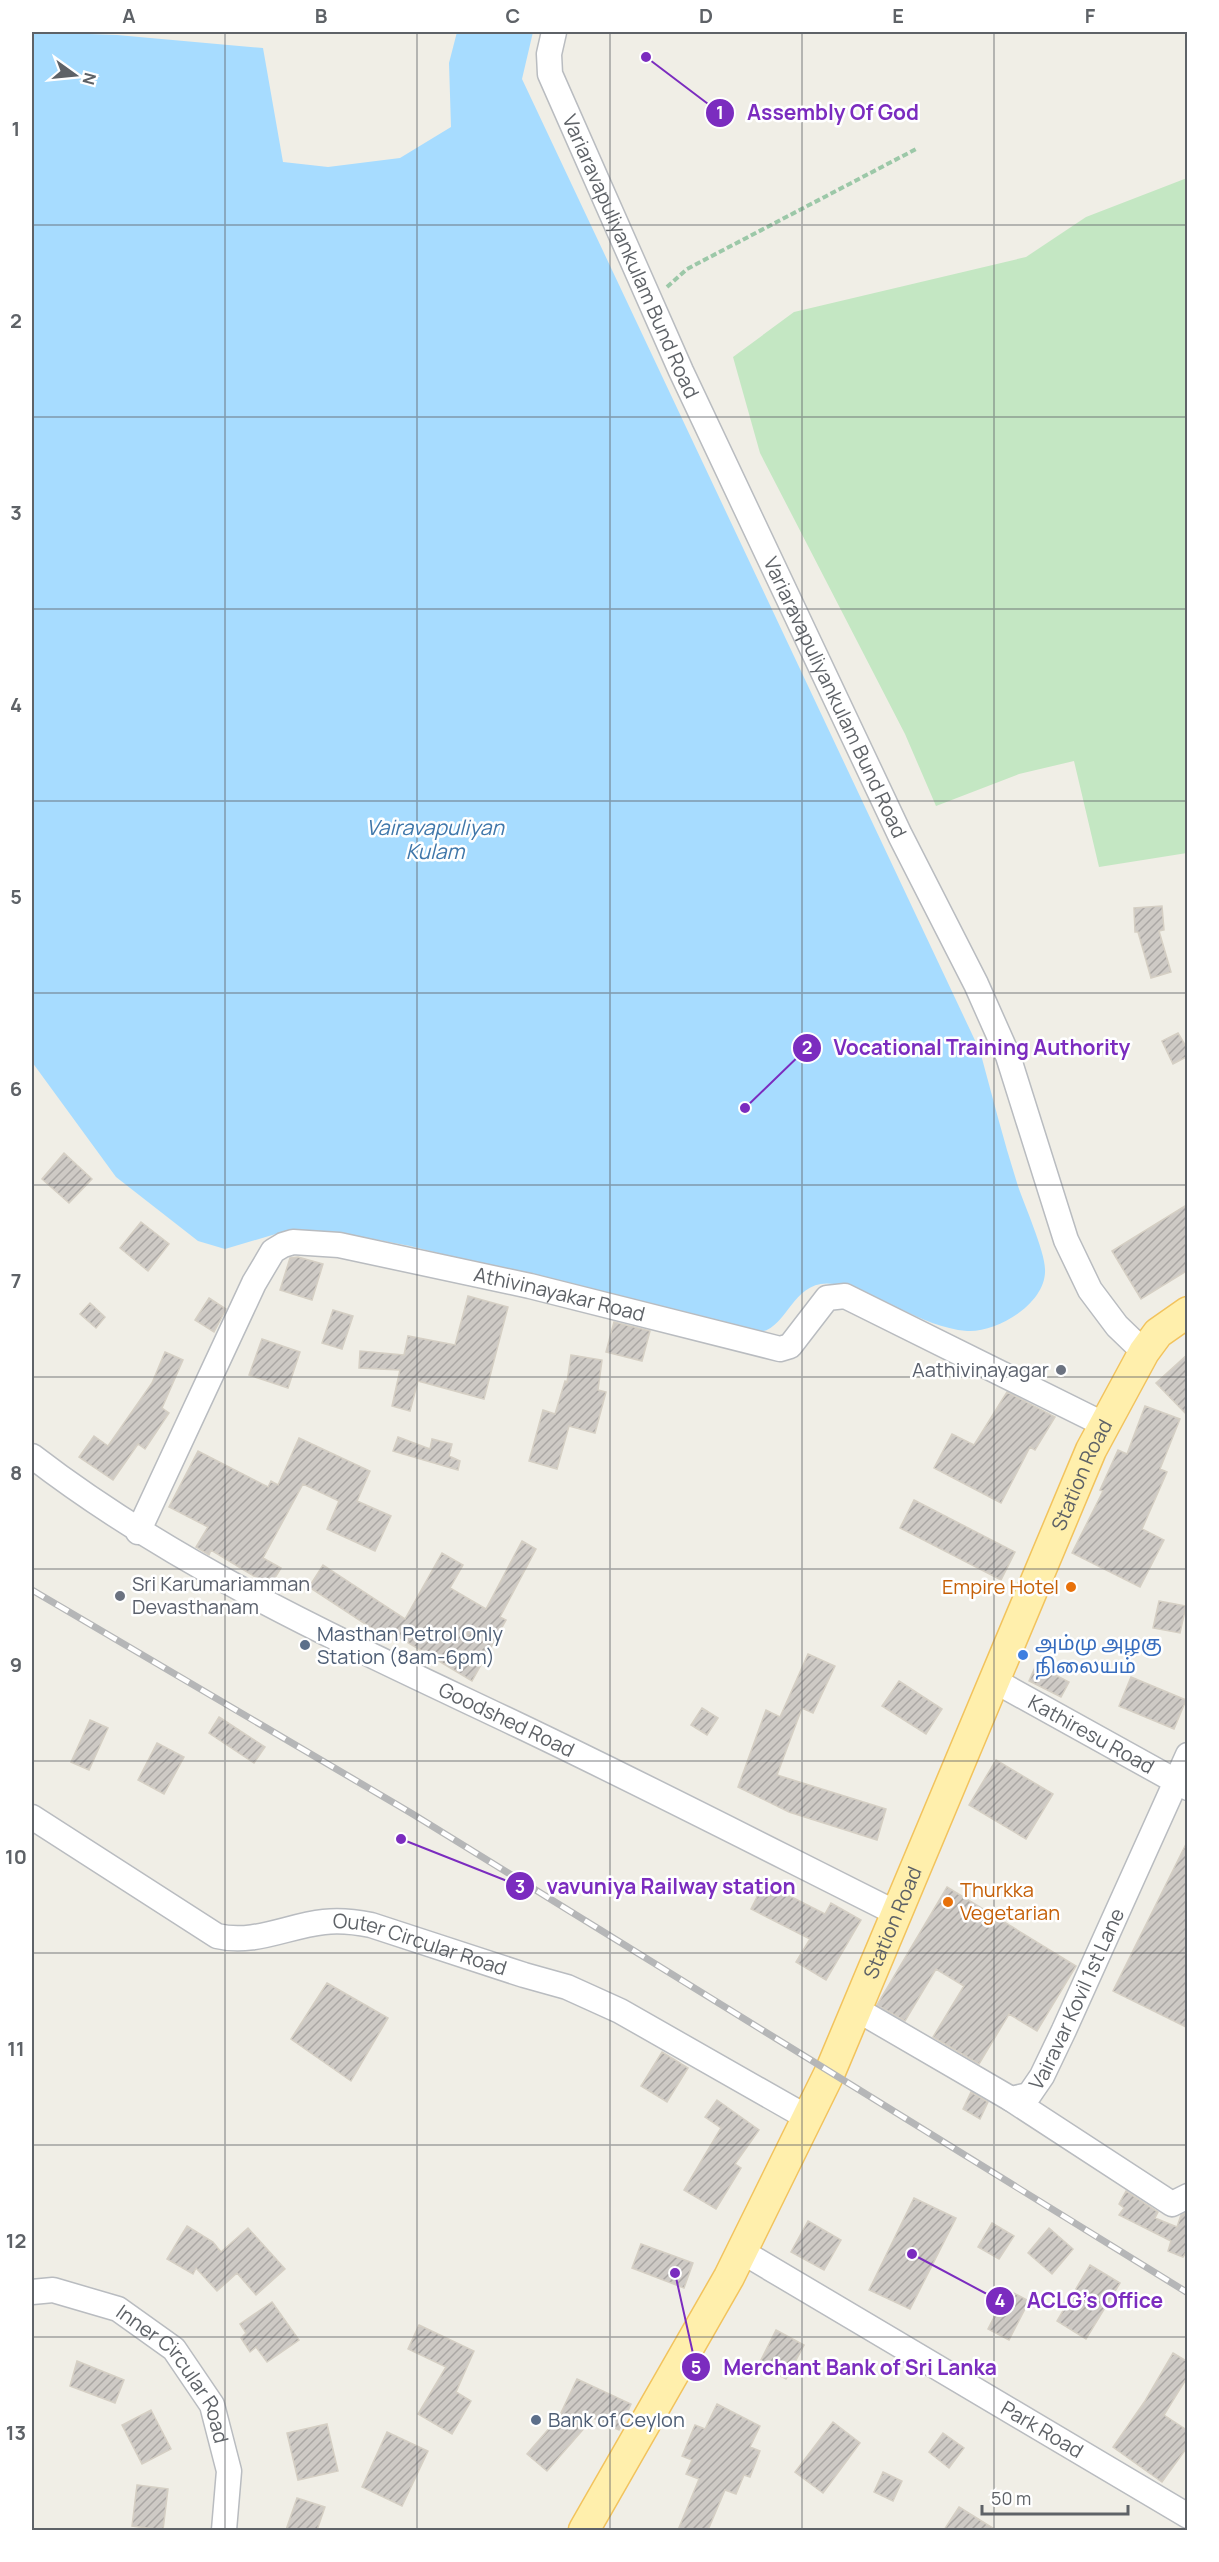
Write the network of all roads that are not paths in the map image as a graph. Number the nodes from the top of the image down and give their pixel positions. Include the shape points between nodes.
1 (554, 32) edge
2 (1188, 1312) edge
3 (1144, 1352) junction
4 (1105, 1425) junction
5 (32, 1456) edge
6 (138, 1532) junction
7 (995, 1681) junction
8 (1188, 1755) edge
9 (1182, 1785) edge
10 (32, 1817) edge
11 (898, 1914) junction
12 (858, 2010) junction
13 (1011, 2099) junction
14 (808, 2118) junction
15 (1188, 2196) edge
16 (741, 2251) junction
17 (32, 2292) edge
18 (1188, 2516) edge
19 (224, 2530) edge
20 (584, 2530) edge

1 - 3 street, Variaravapuliyankulam Bund Road via 550,74 650,302 1008,1056 1066,1240 1090,1290 1117,1326
2 - 3 main road, Station Road via 1158,1334
3 - 4 main road, Station Road
4 - 6 street, Athivinayakar Road via 845,1296 827,1298 790,1346 780,1349 530,1286 339,1245 293,1242 273,1251 262,1268
4 - 7 main road, Station Road via 1086,1461
5 - 6 street, Goodshed Road
6 - 11 street, Goodshed Road via 276,1610 558,1744
7 - 9 street, Kathiresu Road
7 - 11 main road, Station Road
8 - 9 street, Vairavar Kovil 1st Lane
9 - 13 street, Vairavar Kovil 1st Lane via 1042,2076 1029,2095
10 - 14 street, Outer Circular Road via 217,1936 247,1940 324,1922 371,1925 567,1987 620,2012
11 - 12 main road, Station Road
12 - 13 street, Vairavar Kovil 1st Lane
12 - 14 main road, Station Road
13 - 15 street via 1172,2204
14 - 16 main road, Station Road
16 - 18 street, Park Road
16 - 20 main road, Station Road
17 - 19 street, Inner Circular Road via 53,2290 118,2309 174,2349 212,2405 229,2471

